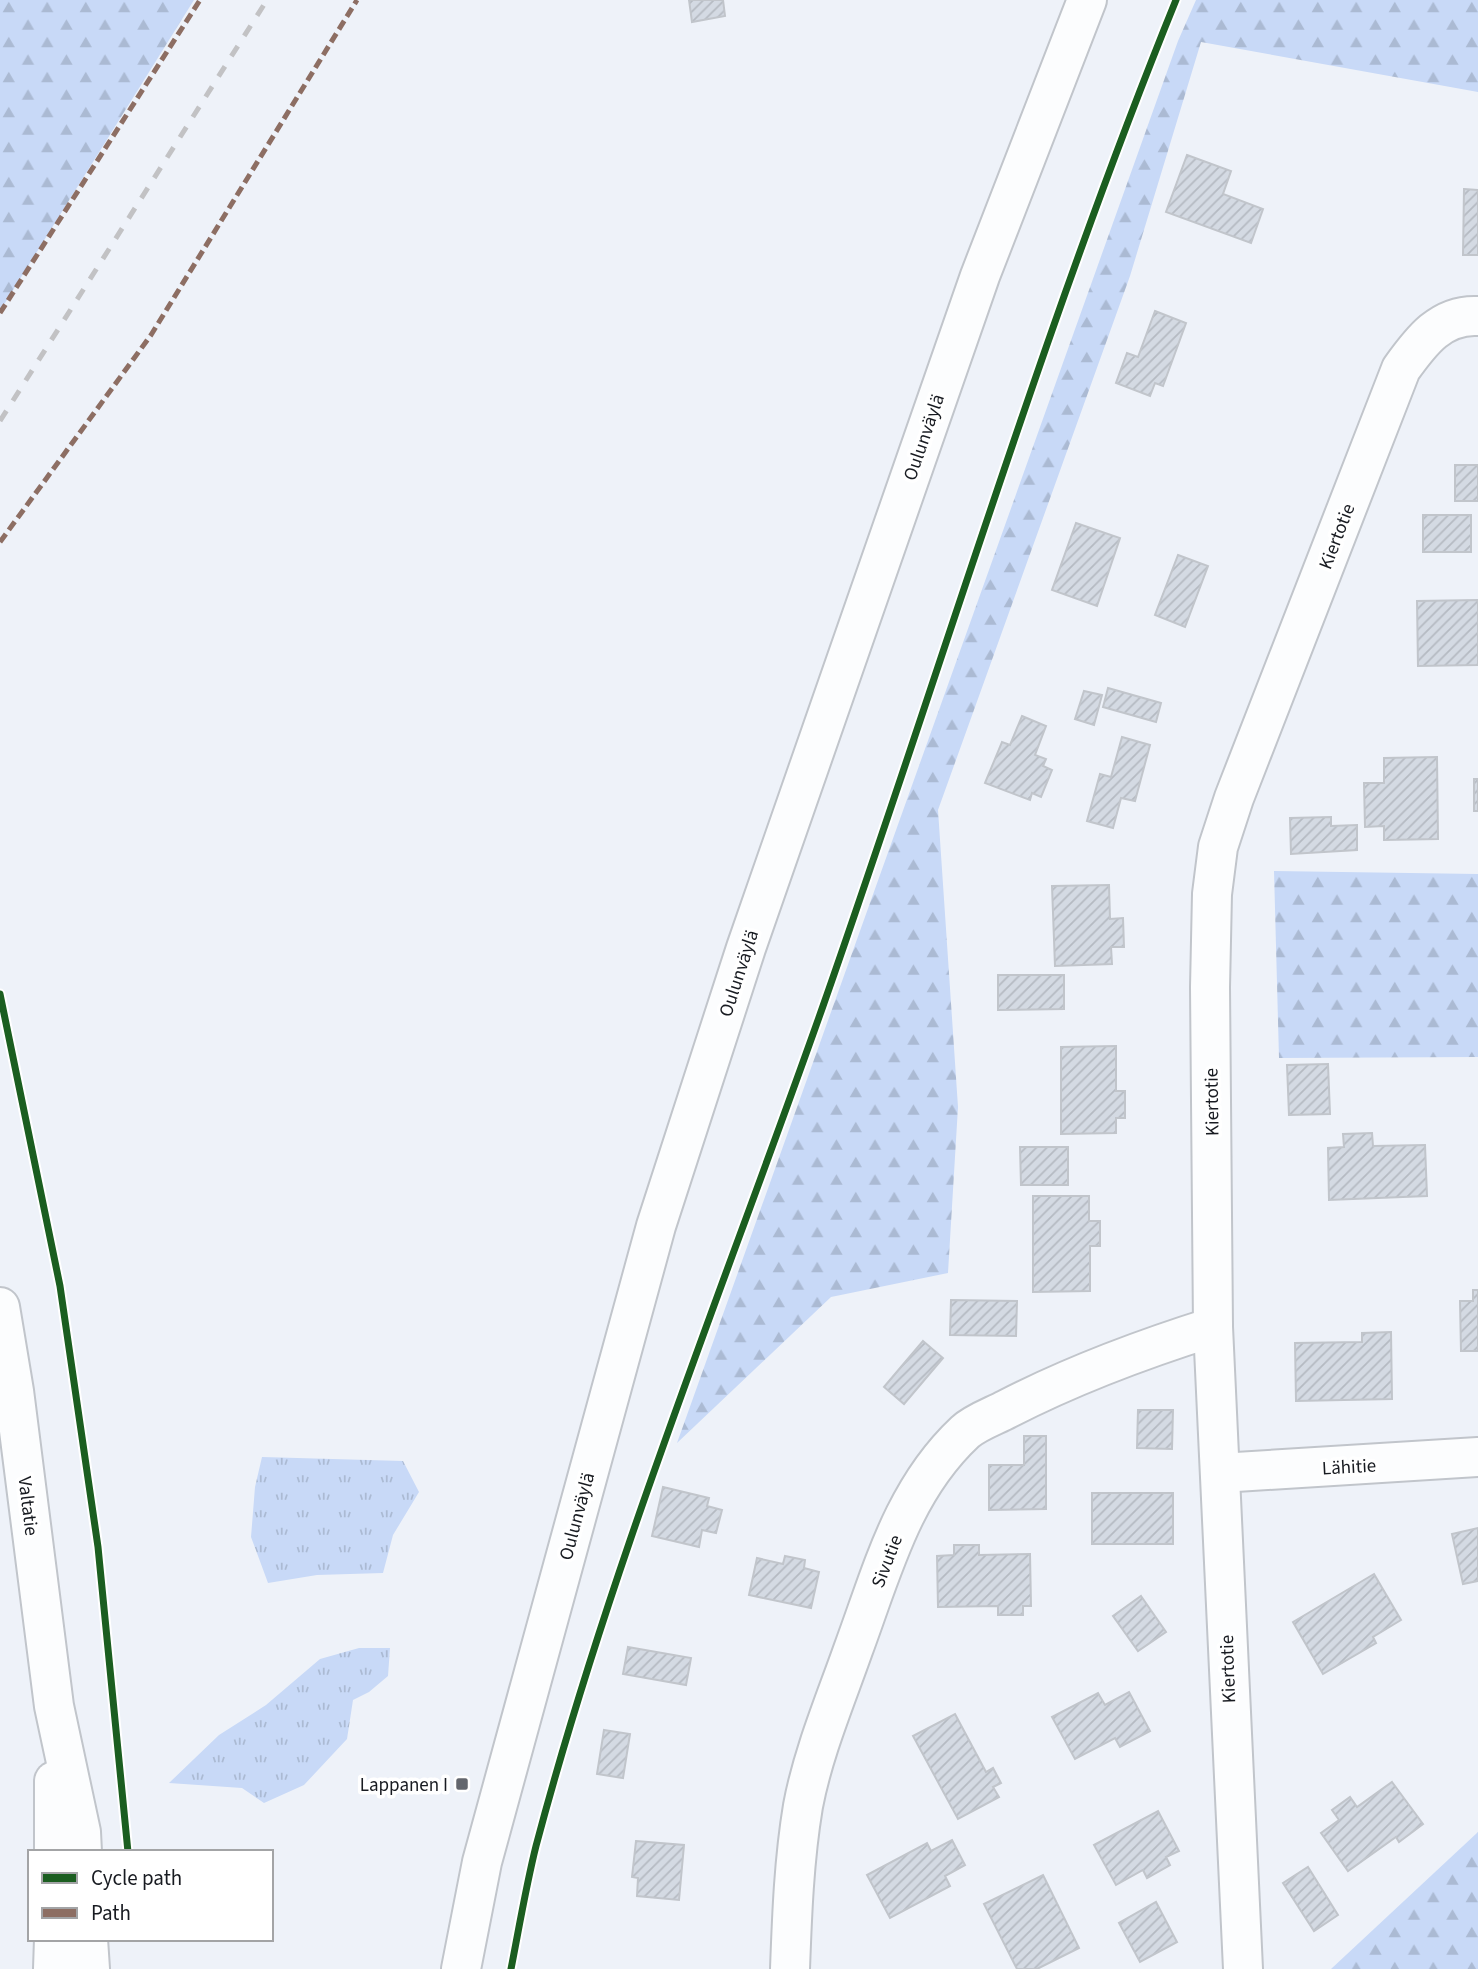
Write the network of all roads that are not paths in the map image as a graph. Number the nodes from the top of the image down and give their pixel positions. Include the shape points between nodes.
1 (1087, 0) edge
2 (1478, 316) edge
3 (0, 1307) edge
4 (1213, 1327) junction
5 (1478, 1457) edge
6 (1220, 1473) junction
7 (54, 1706) junction
8 (54, 1850) edge
9 (82, 1850) edge
10 (54, 1941) edge
11 (88, 1941) edge
12 (54, 1969) edge
13 (90, 1969) edge
14 (461, 1969) edge
15 (790, 1969) edge
16 (1243, 1969) edge

1 - 14 main road, Oulunväylä via 980,276 849,647 660,1212 489,1837
2 - 4 main road, Kiertotie via 1459,315 1425,337 1401,369 1219,847 1212,894 1210,987
3 - 7 main road, Valtatie
4 - 6 main road, Kiertotie
4 - 15 main road, Sivutie via 1145,1348 967,1430 930,1472 905,1510 826,1724 804,1803 793,1877
5 - 6 main road, Lähitie
6 - 16 main road, Kiertotie
7 - 8 main road, Valtatie
7 - 9 main road, Valtatie
10 - 12 main road
11 - 13 main road

